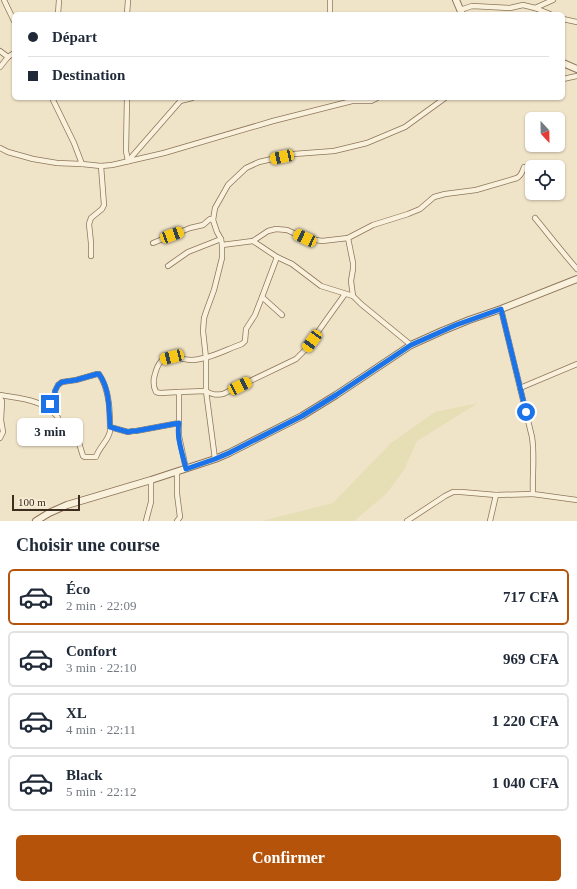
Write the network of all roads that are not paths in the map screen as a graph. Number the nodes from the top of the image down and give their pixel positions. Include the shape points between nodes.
1 (4, 0) edge
2 (59, 0) edge
3 (128, 0) edge
4 (330, 0) edge
5 (456, 0) edge
6 (553, 0) edge
7 (535, 8) junction
8 (58, 12) edge
9 (127, 12) edge
10 (330, 12) edge
11 (461, 12) edge
12 (545, 12) edge
13 (12, 17) edge
14 (565, 19) edge
15 (577, 22) edge
16 (0, 51) edge
17 (12, 54) edge
18 (8, 57) junction
19 (565, 64) edge
20 (0, 67) edge
21 (577, 69) edge
22 (577, 76) edge
23 (565, 79) edge
24 (53, 100) edge
25 (127, 100) edge
26 (182, 100) edge
27 (362, 100) edge
28 (442, 100) edge
29 (0, 148) edge
30 (128, 161) junction
31 (82, 164) junction
32 (101, 166) junction
33 (524, 167) dead end
34 (535, 218) dead end
35 (213, 220) junction
36 (221, 238) junction
37 (348, 238) junction
38 (252, 242) junction
39 (153, 243) dead end
40 (222, 246) junction
41 (91, 256) dead end
42 (277, 257) junction
43 (168, 266) dead end
44 (577, 268) edge
45 (577, 279) edge
46 (345, 294) junction
47 (353, 296) junction
48 (262, 297) junction
49 (501, 309) junction
50 (282, 315) dead end
51 (411, 345) junction
52 (206, 358) junction
53 (577, 364) edge
54 (520, 388) junction
55 (206, 391) junction
56 (179, 392) junction
57 (0, 395) edge
58 (0, 398) edge
59 (43, 405) junction
60 (179, 423) junction
61 (110, 427) junction
62 (0, 438) edge
63 (215, 459) junction
64 (186, 469) junction
65 (177, 472) junction
66 (151, 480) junction
67 (532, 494) junction
68 (496, 495) junction
69 (577, 500) edge
70 (36, 521) edge
71 (146, 521) edge
72 (177, 521) edge
73 (407, 521) edge
74 (490, 521) edge

1 - 13 street
2 - 8 street
3 - 9 street
4 - 10 street
5 - 11 street
6 - 7 street
7 - 11 street via 523,5 510,8 472,6
7 - 12 street
14 - 15 street
16 - 18 street
17 - 18 street
18 - 20 street
19 - 21 street
22 - 23 street
24 - 31 street
25 - 30 street
26 - 30 street
27 - 30 street via 273,121
28 - 35 street via 405,127 367,143 334,151 294,154 250,166 228,185 215,208
29 - 31 street via 33,159
30 - 32 street
31 - 32 street
32 - 41 street via 104,205 91,218 89,224
33 - 37 street via 522,174 517,178 476,190 434,197 420,209 373,224
34 - 44 street
35 - 36 street
35 - 39 street via 210,219 203,225
36 - 40 street
36 - 43 street via 188,252
37 - 38 street via 322,241 276,229 268,231
37 - 47 street via 353,263 350,281
38 - 40 street
38 - 42 street
40 - 52 street via 222,258 204,318
42 - 46 street via 292,264 321,286
42 - 48 street
45 - 49 street
46 - 47 street
46 - 55 street via 296,359 223,394 210,394
47 - 51 street
48 - 50 street
48 - 52 street via 246,330 245,341
49 - 51 street
49 - 54 street
51 - 63 street via 302,416
52 - 55 street
52 - 56 street via 192,360 172,357 160,362 154,380 156,392
53 - 54 street
54 - 67 street via 533,443
55 - 56 street
55 - 63 street
56 - 60 street
57 - 59 street via 36,401
58 - 62 street
59 - 61 street via 58,418 55,426 57,434 79,443 84,457 96,457 110,435
59 - 61 street via 50,404 58,385 62,382 99,374 109,402
60 - 61 street via 128,432
60 - 64 street
63 - 64 street
64 - 65 street
65 - 66 street
65 - 72 street via 180,517
66 - 70 street via 67,505
66 - 71 street via 151,502
67 - 68 street
67 - 69 street
68 - 73 street via 454,492
68 - 74 street

